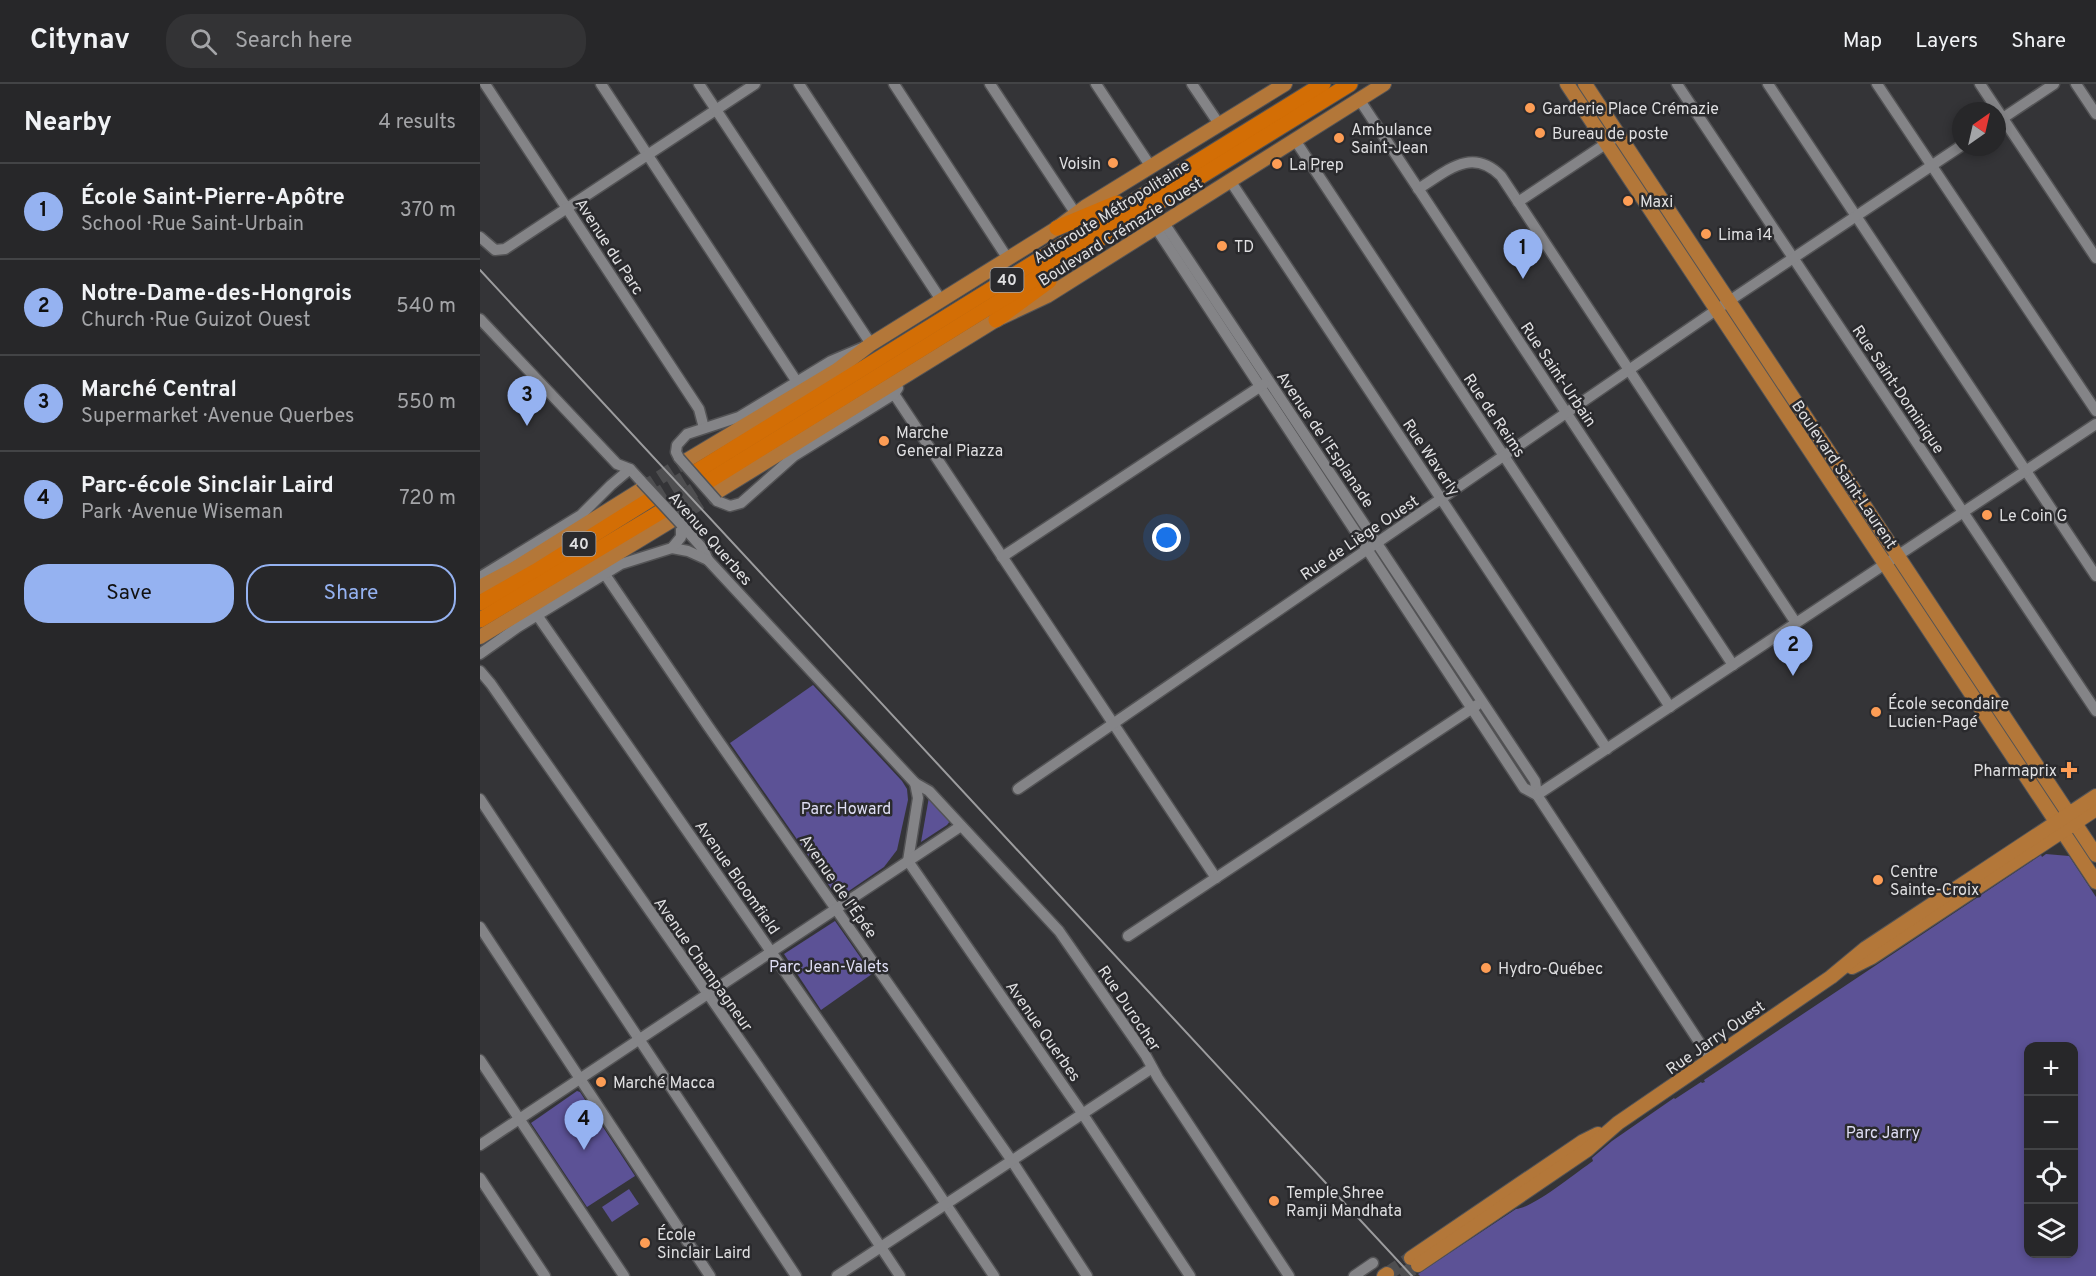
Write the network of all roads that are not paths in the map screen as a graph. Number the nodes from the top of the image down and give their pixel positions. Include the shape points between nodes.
1 (485, 84) edge
2 (601, 84) edge
3 (699, 84) edge
4 (755, 84) edge
5 (799, 84) edge
6 (894, 84) edge
7 (990, 84) edge
8 (1096, 84) edge
9 (1192, 84) edge
10 (1285, 84) edge
11 (1323, 84) edge
12 (1350, 84) edge
13 (1384, 84) edge
14 (1567, 84) edge
15 (1585, 84) edge
16 (1677, 84) edge
17 (1768, 84) edge
18 (1877, 84) edge
19 (1980, 84) edge
20 (2054, 84) edge
21 (2076, 84) edge
22 (1359, 99) junction
23 (1990, 102) edge
24 (1303, 105) junction
25 (716, 110) junction
26 (2096, 114) edge
27 (2006, 116) edge
28 (1219, 124) junction
29 (2006, 129) edge
30 (1619, 135) junction
31 (1295, 140) junction
32 (1606, 144) junction
33 (1952, 152) edge
34 (648, 154) junction
35 (1932, 166) junction
36 (1151, 167) junction
37 (1172, 178) junction
38 (1232, 182) junction
39 (1418, 189) junction
40 (1518, 202) junction
41 (567, 208) junction
42 (1076, 214) junction
43 (1139, 215) junction
44 (1856, 216) junction
45 (1160, 225) junction
46 (1057, 228) junction
47 (480, 237) edge
48 (1794, 258) junction
49 (2096, 258) edge
50 (1008, 259) junction
51 (941, 300) junction
52 (1730, 301) junction
53 (1716, 310) junction
54 (480, 319) edge
55 (996, 320) junction
56 (871, 344) junction
57 (1629, 370) junction
58 (909, 373) junction
59 (797, 382) junction
60 (1264, 384) junction
61 (894, 394) junction
62 (2096, 411) edge
63 (1566, 413) junction
64 (2096, 424) edge
65 (704, 428) junction
66 (1504, 455) junction
67 (630, 469) junction
68 (2026, 471) junction
69 (701, 478) junction
70 (645, 490) junction
71 (1442, 498) junction
72 (1964, 513) junction
73 (671, 518) junction
74 (1377, 543) junction
75 (672, 548) junction
76 (1366, 550) junction
77 (1898, 556) junction
78 (1002, 557) junction
79 (708, 560) junction
80 (1885, 565) junction
81 (604, 573) junction
82 (2096, 576) edge
83 (480, 577) edge
84 (480, 588) edge
85 (480, 603) edge
86 (537, 615) junction
87 (1796, 623) junction
88 (518, 627) junction
89 (481, 631) edge
90 (480, 654) edge
91 (1733, 665) junction
92 (480, 672) edge
93 (1482, 701) junction
94 (1670, 707) junction
95 (1472, 708) junction
96 (2096, 711) edge
97 (1113, 724) junction
98 (1607, 749) junction
99 (915, 783) junction
100 (1018, 789) dead end
101 (1537, 795) junction
102 (2096, 796) edge
103 (480, 799) edge
104 (2096, 809) edge
105 (2072, 819) junction
106 (962, 826) junction
107 (2059, 827) junction
108 (2096, 855) edge
109 (908, 861) junction
110 (1215, 878) junction
111 (2096, 882) edge
112 (836, 908) junction
113 (480, 927) edge
114 (1128, 936) dead end
115 (771, 952) junction
116 (707, 994) junction
117 (639, 1039) junction
118 (480, 1060) edge
119 (1711, 1060) junction
120 (1152, 1068) junction
121 (580, 1079) junction
122 (1083, 1114) junction
123 (519, 1119) junction
124 (480, 1145) edge
125 (1011, 1161) junction
126 (480, 1178) edge
127 (946, 1204) junction
128 (881, 1246) junction
129 (1415, 1261) tunnel mouth
130 (1373, 1263) dead end
131 (545, 1276) edge
132 (624, 1276) edge
133 (710, 1276) edge
134 (796, 1276) edge
135 (837, 1276) edge
136 (900, 1276) edge
137 (994, 1276) edge
138 (1087, 1276) edge
139 (1190, 1276) edge
140 (1289, 1276) edge
141 (1354, 1276) edge

1 - 41 street, Avenue du Parc
2 - 34 street
3 - 25 street
4 - 25 street
5 - 51 street
6 - 50 street
7 - 42 street
8 - 36 street
9 - 28 street
10 - 28 main road
11 - 24 highway, Autoroute Métropolitaine / 40
12 - 24 highway, Autoroute Métropolitaine / 40
13 - 22 main road, Boulevard Crémazie Ouest
14 - 32 main road, Boulevard Saint-Laurent
15 - 30 main road, Boulevard Saint-Laurent
16 - 48 street, Rue Saint-Dominique
17 - 44 street
18 - 35 street
19 - 23 street
20 - 27 street
21 - 26 street
22 - 31 main road, Boulevard Crémazie Ouest
22 - 39 street, Rue Saint-Urbain
24 - 37 highway, Autoroute Métropolitaine / 40
24 - 43 highway, Autoroute Métropolitaine / 40
25 - 34 street
25 - 56 street
28 - 36 main road
29 - 49 street
30 - 32 street
30 - 52 main road, Boulevard Saint-Laurent
31 - 38 main road, Boulevard Crémazie Ouest
31 - 66 street, Rue de Reims
32 - 40 street
32 - 53 main road, Boulevard Saint-Laurent
33 - 35 street, Rue de Liège Ouest
34 - 41 street
34 - 59 street
35 - 44 street, Rue de Liège Ouest
35 - 62 street
36 - 42 main road
37 - 46 highway
37 - 69 highway, Autoroute Métropolitaine / 40
38 - 45 main road, Boulevard Crémazie Ouest
38 - 71 street, Rue Waverly
39 - 40 street via 1463,162 1482,163 1501,176
39 - 63 street, Rue Saint-Urbain
40 - 57 street
41 - 47 street via 505,249 496,251
41 - 65 street, Avenue du Parc via 699,409
42 - 46 main road
43 - 55 highway
43 - 69 highway, Autoroute Métropolitaine / 40
44 - 48 street, Rue de Liège Ouest
44 - 68 street
45 - 55 main road, Boulevard Crémazie Ouest via 1040,300
45 - 60 street, Avenue de l'Esplanade
46 - 50 main road
48 - 52 street, Rue de Liège Ouest
48 - 72 street, Rue Saint-Dominique
50 - 51 main road
51 - 56 main road
52 - 53 street, Rue de Liège Ouest
52 - 77 main road, Boulevard Saint-Laurent
53 - 57 street, Rue de Liège Ouest
53 - 80 main road, Boulevard Saint-Laurent
54 - 67 street, Avenue Querbes via 617,464
55 - 58 main road, Boulevard Crémazie Ouest
56 - 59 street via 831,361
56 - 69 main road
57 - 63 street, Rue de Liège Ouest
57 - 87 street
58 - 61 street
58 - 69 main road, Boulevard Crémazie Ouest
59 - 65 street via 739,417
60 - 74 street, Avenue de l'Esplanade
60 - 76 street, Avenue de l'Esplanade
60 - 78 street
61 - 69 street via 794,456 741,503 727,506
61 - 78 street
63 - 66 street, Rue de Liège Ouest
63 - 91 street, Rue Saint-Urbain
64 - 68 street
65 - 69 street via 687,434 676,450
66 - 71 street, Rue de Liège Ouest
66 - 94 street, Rue de Reims
67 - 70 street, Avenue Querbes
67 - 83 street via 580,515
68 - 72 street
68 - 82 street
70 - 73 street, Avenue Querbes, bridge
70 - 84 main road
70 - 85 highway, 40 via 536,571
71 - 74 street, Rue de Liège Ouest
71 - 98 street, Rue Waverly
72 - 77 street
72 - 96 street, Rue Saint-Dominique
73 - 75 street via 681,537
73 - 79 street, Avenue Querbes via 703,549
73 - 89 highway, 40
74 - 76 street, Rue de Liège Ouest
74 - 93 street, Avenue de l'Esplanade
75 - 79 street
75 - 81 street via 627,561
76 - 95 street, Avenue de l'Esplanade
76 - 97 street, Rue de Liège Ouest
77 - 80 street
77 - 105 main road, Boulevard Saint-Laurent
78 - 97 street
79 - 99 street, Avenue Querbes
80 - 87 street
80 - 107 main road, Boulevard Saint-Laurent
81 - 86 street
81 - 112 street, Avenue de l'Épée
86 - 88 street
86 - 115 street, Avenue Bloomfield
87 - 91 street
88 - 89 street
88 - 90 street
91 - 94 street
92 - 116 street, Avenue Champagneur
93 - 95 street
93 - 101 street, Avenue de l'Esplanade via 1535,781
94 - 98 street
95 - 101 street, Avenue de l'Esplanade via 1524,788
95 - 110 street
97 - 100 street, Rue de Liège Ouest
97 - 110 street
98 - 101 street
99 - 106 street, Rue Durocher via 929,791
99 - 109 street via 919,795
101 - 119 street, Avenue de l'Esplanade
102 - 105 main road
103 - 117 street
104 - 105 main road
105 - 107 main road, Rue Jarry Ouest
105 - 108 main road, Boulevard Saint-Laurent
106 - 109 street
106 - 120 street, Rue Durocher via 1059,931
107 - 111 main road, Boulevard Saint-Laurent
107 - 119 main road, Rue Jarry Ouest via 1872,957 1832,977
109 - 112 street
109 - 122 street, Avenue Querbes
110 - 114 street
112 - 115 street
112 - 125 street, Avenue de l'Épée
113 - 121 street
115 - 116 street
115 - 127 street, Avenue Bloomfield
116 - 117 street
116 - 128 street, Avenue Champagneur
117 - 121 street
117 - 134 street
118 - 123 street
119 - 129 main road, Rue Jarry Ouest via 1618,1124 1582,1142
120 - 122 street
120 - 140 street, Rue Durocher
121 - 123 street
121 - 133 street
122 - 125 street
122 - 139 street, Avenue Querbes
123 - 124 street
123 - 132 street
125 - 127 street
125 - 138 street, Avenue de l'Épée
126 - 131 street
127 - 128 street
127 - 137 street, Avenue Bloomfield
128 - 135 street
128 - 136 street, Avenue Champagneur
130 - 141 street

